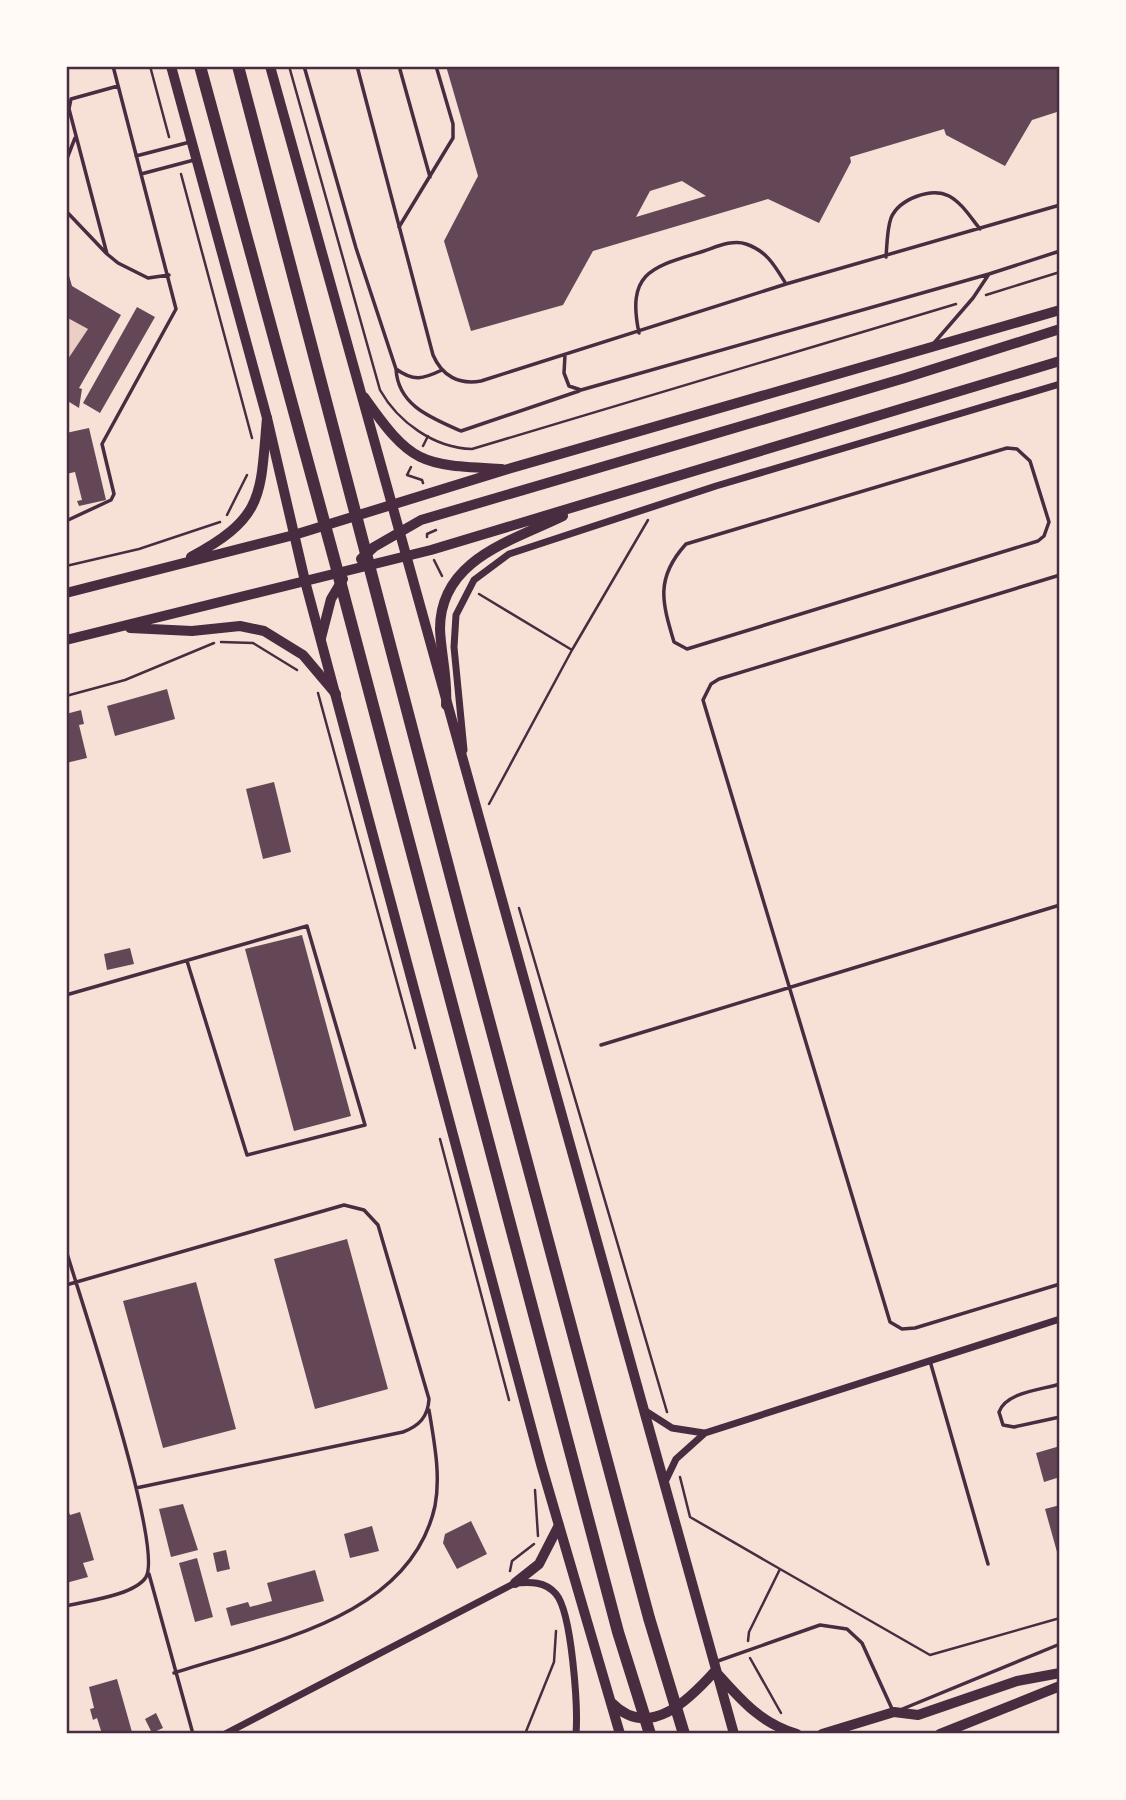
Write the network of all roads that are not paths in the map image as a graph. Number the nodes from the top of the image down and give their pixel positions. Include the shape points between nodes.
1 (113, 66) edge
2 (171, 66) edge
3 (200, 66) edge
4 (238, 66) edge
5 (270, 66) edge
6 (304, 66) edge
7 (357, 66) edge
8 (399, 66) edge
9 (436, 66) edge
10 (118, 86) junction
11 (75, 136) junction
12 (192, 141) junction
13 (136, 156) junction
14 (196, 159) junction
15 (66, 161) edge
16 (141, 174) junction
17 (430, 177) junction
18 (1059, 205) edge
19 (66, 211) edge
20 (400, 227) junction
21 (980, 229) junction
22 (1059, 251) edge
23 (107, 254) junction
24 (886, 258) junction
25 (989, 274) junction
26 (169, 275) junction
27 (786, 284) junction
28 (1059, 310) edge
29 (1059, 329) edge
30 (639, 333) junction
31 (929, 348) junction
32 (565, 355) junction
33 (1059, 361) edge
34 (396, 369) junction
35 (442, 370) junction
36 (1059, 384) edge
37 (581, 390) junction
38 (364, 397) junction
39 (267, 418) junction
40 (508, 469) junction
41 (591, 503) junction
42 (393, 506) junction
43 (813, 506) joint
44 (66, 521) edge
45 (400, 530) junction
46 (294, 536) junction
47 (407, 557) junction
48 (175, 565) junction
49 (349, 571) junction
50 (1059, 575) edge
51 (305, 581) junction
52 (66, 593) edge
53 (116, 628) junction
54 (321, 638) junction
55 (66, 640) edge
56 (336, 694) junction
57 (446, 705) junction
58 (466, 771) junction
59 (1059, 905) edge
60 (187, 961) junction
61 (788, 988) junction
62 (66, 995) edge
63 (601, 1045) dead end
64 (66, 1250) edge
65 (76, 1283) junction
66 (1059, 1284) edge
67 (66, 1285) edge
68 (1059, 1319) edge
69 (930, 1359) junction
70 (1059, 1384) edge
71 (428, 1408) junction
72 (647, 1412) junction
73 (1059, 1417) edge
74 (705, 1433) junction
75 (665, 1483) junction
76 (136, 1488) junction
77 (559, 1524) junction
78 (988, 1564) dead end
79 (148, 1572) junction
80 (515, 1583) junction
81 (66, 1606) edge
82 (1059, 1644) edge
83 (714, 1667) junction
84 (174, 1673) junction
85 (1059, 1673) edge
86 (1059, 1686) edge
87 (610, 1702) junction
88 (894, 1712) junction
89 (193, 1734) edge
90 (225, 1734) edge
91 (576, 1734) edge
92 (613, 1734) edge
93 (620, 1734) edge
94 (650, 1734) edge
95 (684, 1734) edge
96 (734, 1734) edge
97 (797, 1734) edge
98 (822, 1734) edge
99 (940, 1734) edge

1 - 10 lane
2 - 12 street
3 - 94 highway via 618,1632
4 - 95 highway via 467,940
5 - 38 street
6 - 34 lane
7 - 20 lane
8 - 17 lane
9 - 17 lane via 454,131
10 - 11 lane via 71,100
10 - 13 lane
11 - 15 lane
11 - 23 lane
12 - 13 lane
12 - 14 street
13 - 16 lane
14 - 16 lane
14 - 39 street
16 - 26 lane
17 - 20 lane
18 - 21 lane
19 - 23 lane
20 - 35 lane via 433,355
21 - 24 lane
21 - 24 lane via 949,196 915,197 891,218
22 - 25 lane
23 - 26 lane via 148,278
24 - 27 lane
25 - 31 lane
25 - 37 lane
26 - 44 lane via 176,309 102,444 114,494 111,500
27 - 30 lane
27 - 30 lane via 768,255 744,243 657,265 643,279 634,299
28 - 31 main road
29 - 45 main road via 905,379 433,516
30 - 32 lane
31 - 40 main road
32 - 35 lane via 473,382 456,380
32 - 37 lane via 569,386
33 - 41 main road
34 - 35 lane via 421,380
34 - 37 lane via 396,384 404,398 430,418 461,431
36 - 58 street via 742,478 523,548 489,566 468,588 454,630
38 - 40 main road via 393,438 417,456 442,465
38 - 42 street
39 - 46 street
39 - 48 main road via 261,480 244,520 226,538
40 - 42 main road
41 - 47 main road
41 - 57 main road via 479,555 453,583 441,614
42 - 45 street
42 - 46 main road
43 - 43 lane via 686,544 662,590 674,642 687,649 1030,545 1044,536 1049,522 1030,461 1017,449 1007,448
45 - 47 street
45 - 49 main road
46 - 48 main road
46 - 51 street
47 - 49 main road
47 - 57 street
48 - 52 main road
49 - 51 main road
49 - 54 main road via 331,599
50 - 61 lane via 719,679 705,691 703,709
51 - 53 main road
51 - 54 street
53 - 55 main road
53 - 56 main road via 192,631 240,626 264,631 303,655
54 - 56 street
56 - 77 street
57 - 58 street
58 - 72 street
59 - 61 lane
60 - 60 lane via 307,926 365,1125 247,1155
60 - 62 lane
61 - 63 lane
61 - 66 lane via 890,1322 902,1329 915,1328
64 - 65 lane
65 - 67 lane
65 - 71 lane via 334,1207 354,1206 378,1225
65 - 76 lane
68 - 69 street
69 - 74 street
69 - 78 lane
70 - 73 lane via 1014,1397 1003,1403 999,1412 1008,1427
71 - 76 lane via 419,1424 403,1432
71 - 84 lane via 435,1446 435,1505 414,1554 393,1580 339,1618
72 - 74 street via 672,1428
72 - 75 street
74 - 75 street via 676,1459
75 - 83 street
76 - 79 lane
77 - 80 street via 539,1564
77 - 87 street
79 - 81 lane via 131,1590
79 - 84 lane
80 - 90 street
80 - 91 street via 542,1583 561,1601 575,1680
82 - 88 lane
83 - 87 street via 680,1708 660,1716 640,1717 619,1711
83 - 88 lane via 820,1625 847,1629 862,1643
83 - 96 street
83 - 97 street via 751,1711
84 - 89 lane
85 - 88 street via 1017,1681 918,1715
86 - 99 street
87 - 92 street
87 - 93 street
88 - 98 street

